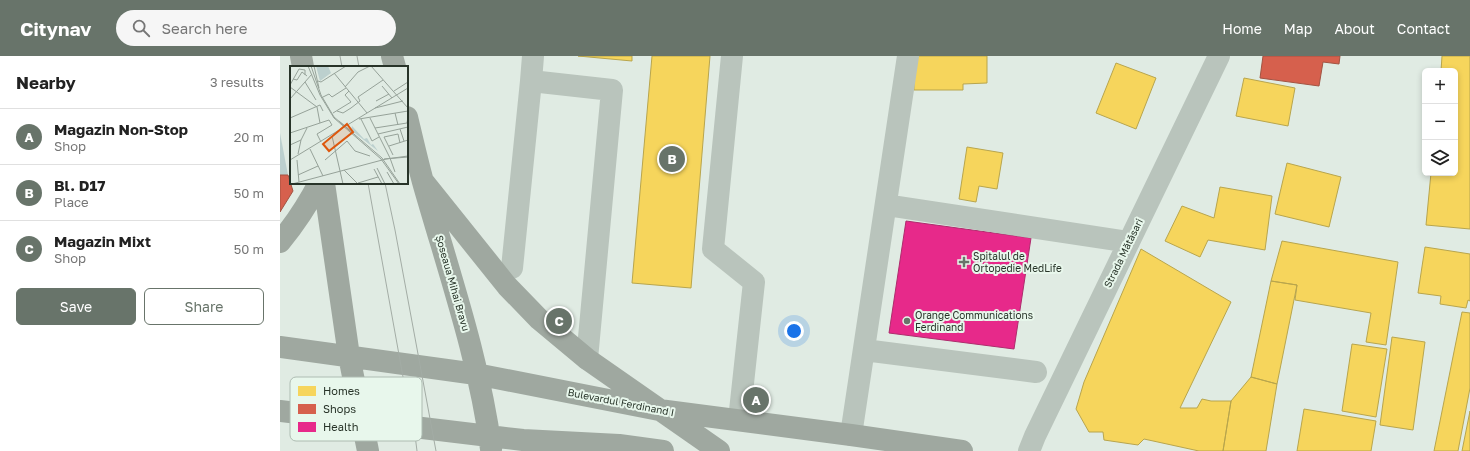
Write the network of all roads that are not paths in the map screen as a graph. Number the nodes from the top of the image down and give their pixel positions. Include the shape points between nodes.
1 (302, 56) edge
2 (392, 56) edge
3 (533, 56) edge
4 (732, 56) edge
5 (908, 56) edge
6 (1219, 56) edge
7 (304, 66) edge
8 (395, 66) edge
9 (531, 81) junction
10 (408, 121) edge
11 (423, 181) junction
12 (318, 184) edge
13 (324, 184) edge
14 (886, 205) junction
15 (280, 242) edge
16 (1129, 242) junction
17 (512, 268) dead end
18 (280, 347) edge
19 (864, 350) junction
20 (349, 356) junction
21 (587, 359) junction
22 (1036, 372) dead end
23 (476, 374) junction
24 (353, 377) edge
25 (660, 410) junction
26 (280, 411) edge
27 (290, 412) edge
28 (740, 420) junction
29 (422, 431) edge
30 (851, 435) junction
31 (366, 441) edge
32 (490, 444) edge
33 (616, 448) edge
34 (368, 451) edge
35 (663, 451) edge
36 (719, 451) edge
37 (962, 451) edge
38 (1029, 451) edge

1 - 7 main road
2 - 8 main road
3 - 9 street
4 - 28 street via 713,249 754,282
5 - 14 street
6 - 16 street, Strada Mătăsari
9 - 17 street
9 - 21 street via 612,90
10 - 11 main road, Șoseaua Mihai Bravu
11 - 21 main road via 507,286 539,319
11 - 23 main road, Șoseaua Mihai Bravu via 466,329
12 - 15 main road via 310,201
13 - 20 main road
14 - 16 street
14 - 19 street
16 - 38 street, Strada Mătăsari
18 - 20 main road, Bulevardul Ferdinand I
19 - 22 street
19 - 30 street
20 - 23 main road, Bulevardul Ferdinand I
20 - 24 main road
21 - 25 main road
23 - 25 main road, Bulevardul Ferdinand I
23 - 32 main road, Șoseaua Mihai Bravu
25 - 28 main road, Bulevardul Ferdinand I
25 - 36 main road
26 - 27 main road
28 - 30 main road, Bulevardul Ferdinand I
29 - 32 main road
30 - 37 main road, Bulevardul Ferdinand I
31 - 34 main road
32 - 33 main road via 523,440
33 - 35 main road

